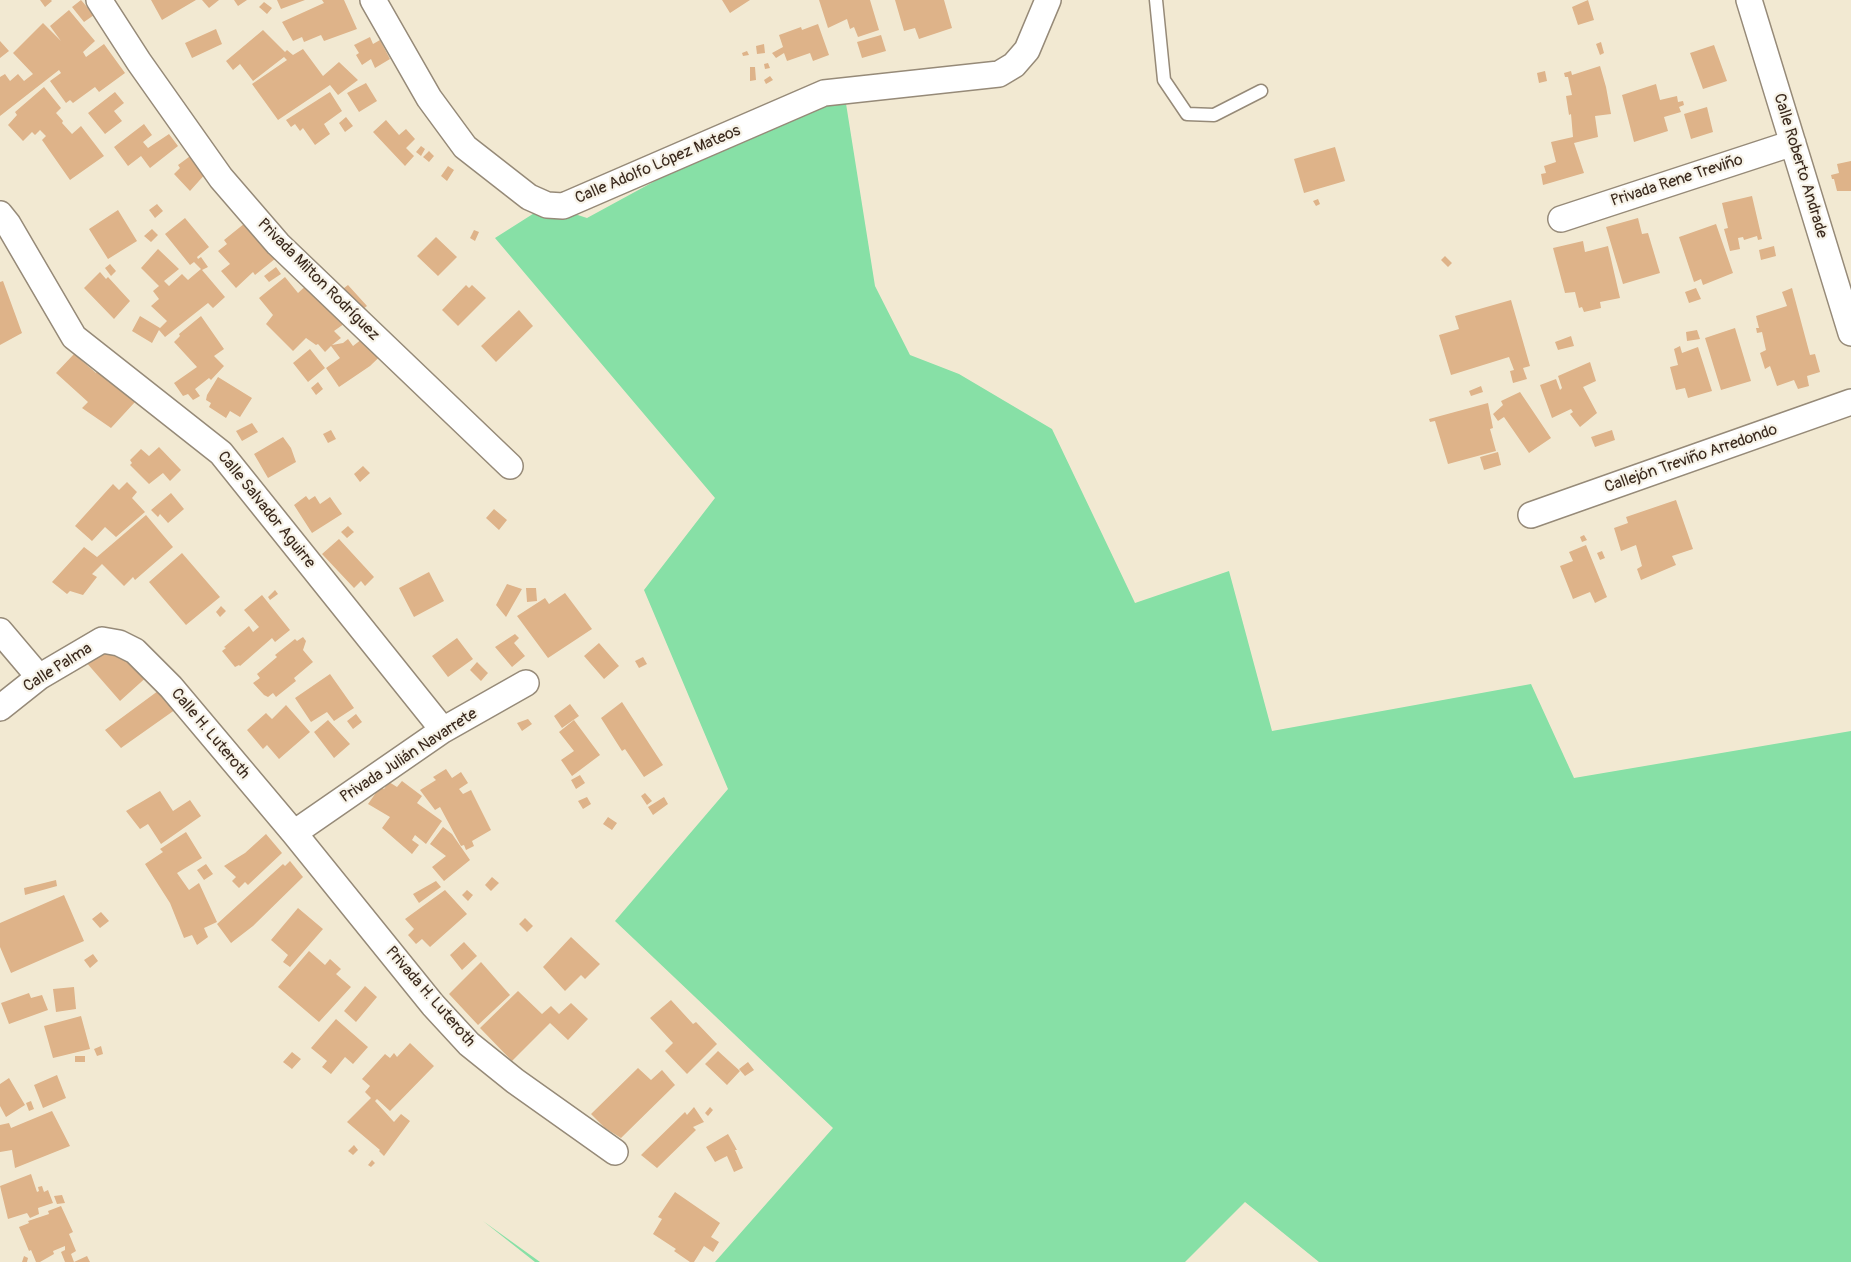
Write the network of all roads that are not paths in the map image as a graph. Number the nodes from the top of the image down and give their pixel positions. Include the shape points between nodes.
1 (99, 0) edge
2 (373, 0) edge
3 (1048, 0) edge
4 (1156, 0) edge
5 (1749, 0) edge
6 (1261, 91) dead end
7 (1793, 143) junction
8 (0, 214) edge
9 (1561, 219) dead end
10 (1851, 333) edge
11 (1851, 402) edge
12 (510, 466) dead end
13 (1531, 515) dead end
14 (0, 631) edge
15 (119, 643) joint
16 (39, 677) junction
17 (526, 683) dead end
18 (0, 708) edge
19 (444, 730) junction
20 (294, 833) junction
21 (615, 1152) dead end

1 - 12 street, Privada Milton Rodríguez via 221,178 278,244
2 - 3 street, Calle Adolfo López Mateos via 429,98 465,147 529,197 547,205 563,206 824,93 999,74 1014,65 1027,50
4 - 6 lane via 1164,80 1187,114 1214,115
5 - 7 street, Calle Roberto Andrade
7 - 9 street, Privada Rene Treviño
7 - 10 street, Calle Roberto Andrade
8 - 19 street, Calle Salvador Aguirre via 74,337 221,453
11 - 13 street, Callejón Treviño Arredondo
14 - 16 street
15 - 16 street, Calle Palma via 102,640
15 - 20 street, Calle H. Luteroth via 135,651 171,687
16 - 18 street, Calle Palma
17 - 19 street, Privada Julián Navarrete
19 - 20 street, Privada Julián Navarrete
20 - 21 street, Privada H. Luteroth via 433,1005 469,1044

